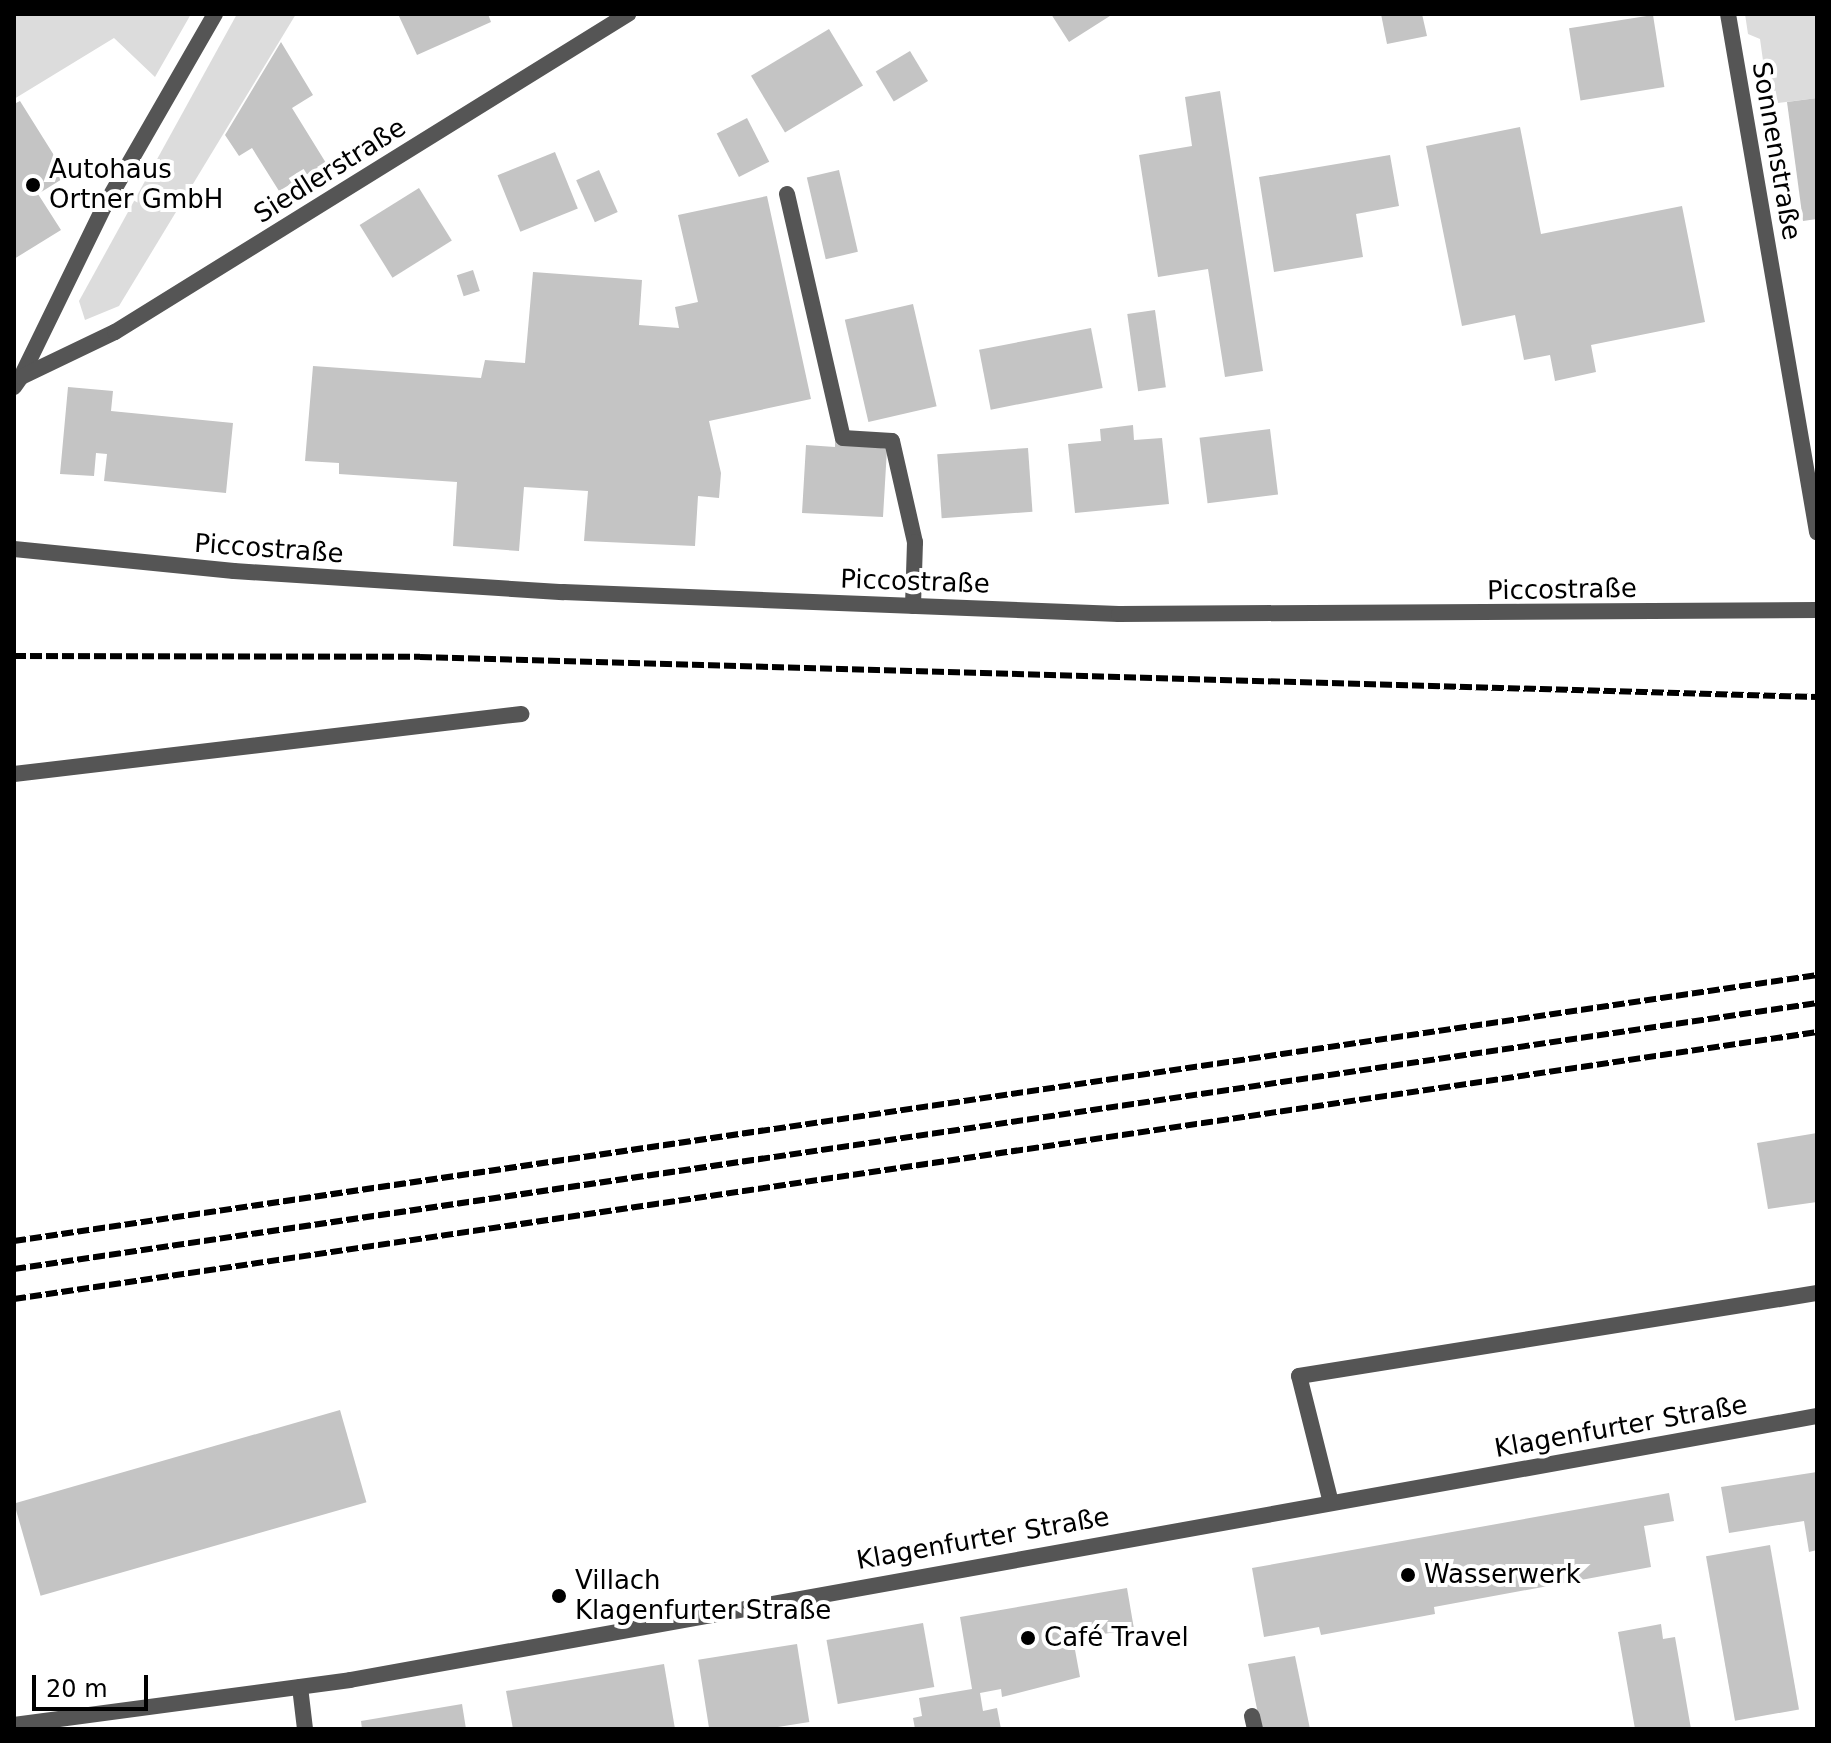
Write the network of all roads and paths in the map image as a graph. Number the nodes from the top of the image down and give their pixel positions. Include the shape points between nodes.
1 (215, 14) edge
2 (628, 14) edge
3 (1728, 14) edge
4 (787, 194) dead end
5 (17, 382) edge
6 (1817, 532) edge
7 (14, 549) edge
8 (913, 606) junction
9 (1817, 610) edge
10 (521, 714) dead end
11 (14, 774) edge
12 (1817, 1293) edge
13 (1817, 1416) edge
14 (1331, 1503) junction
15 (300, 1687) junction
16 (14, 1725) edge
17 (305, 1729) edge

1 - 5 street via 104,207
2 - 5 street, Siedlerstraße via 115,332
3 - 6 street, Sonnenstraße
4 - 8 street via 843,438 892,441 915,542
7 - 8 street, Piccostraße via 281,574
8 - 9 street, Piccostraße via 1187,615
10 - 11 street
12 - 14 street via 1299,1376
13 - 14 street, Klagenfurter Straße
14 - 15 street, Klagenfurter Straße
15 - 16 street, Klagenfurter Straße
15 - 17 street

